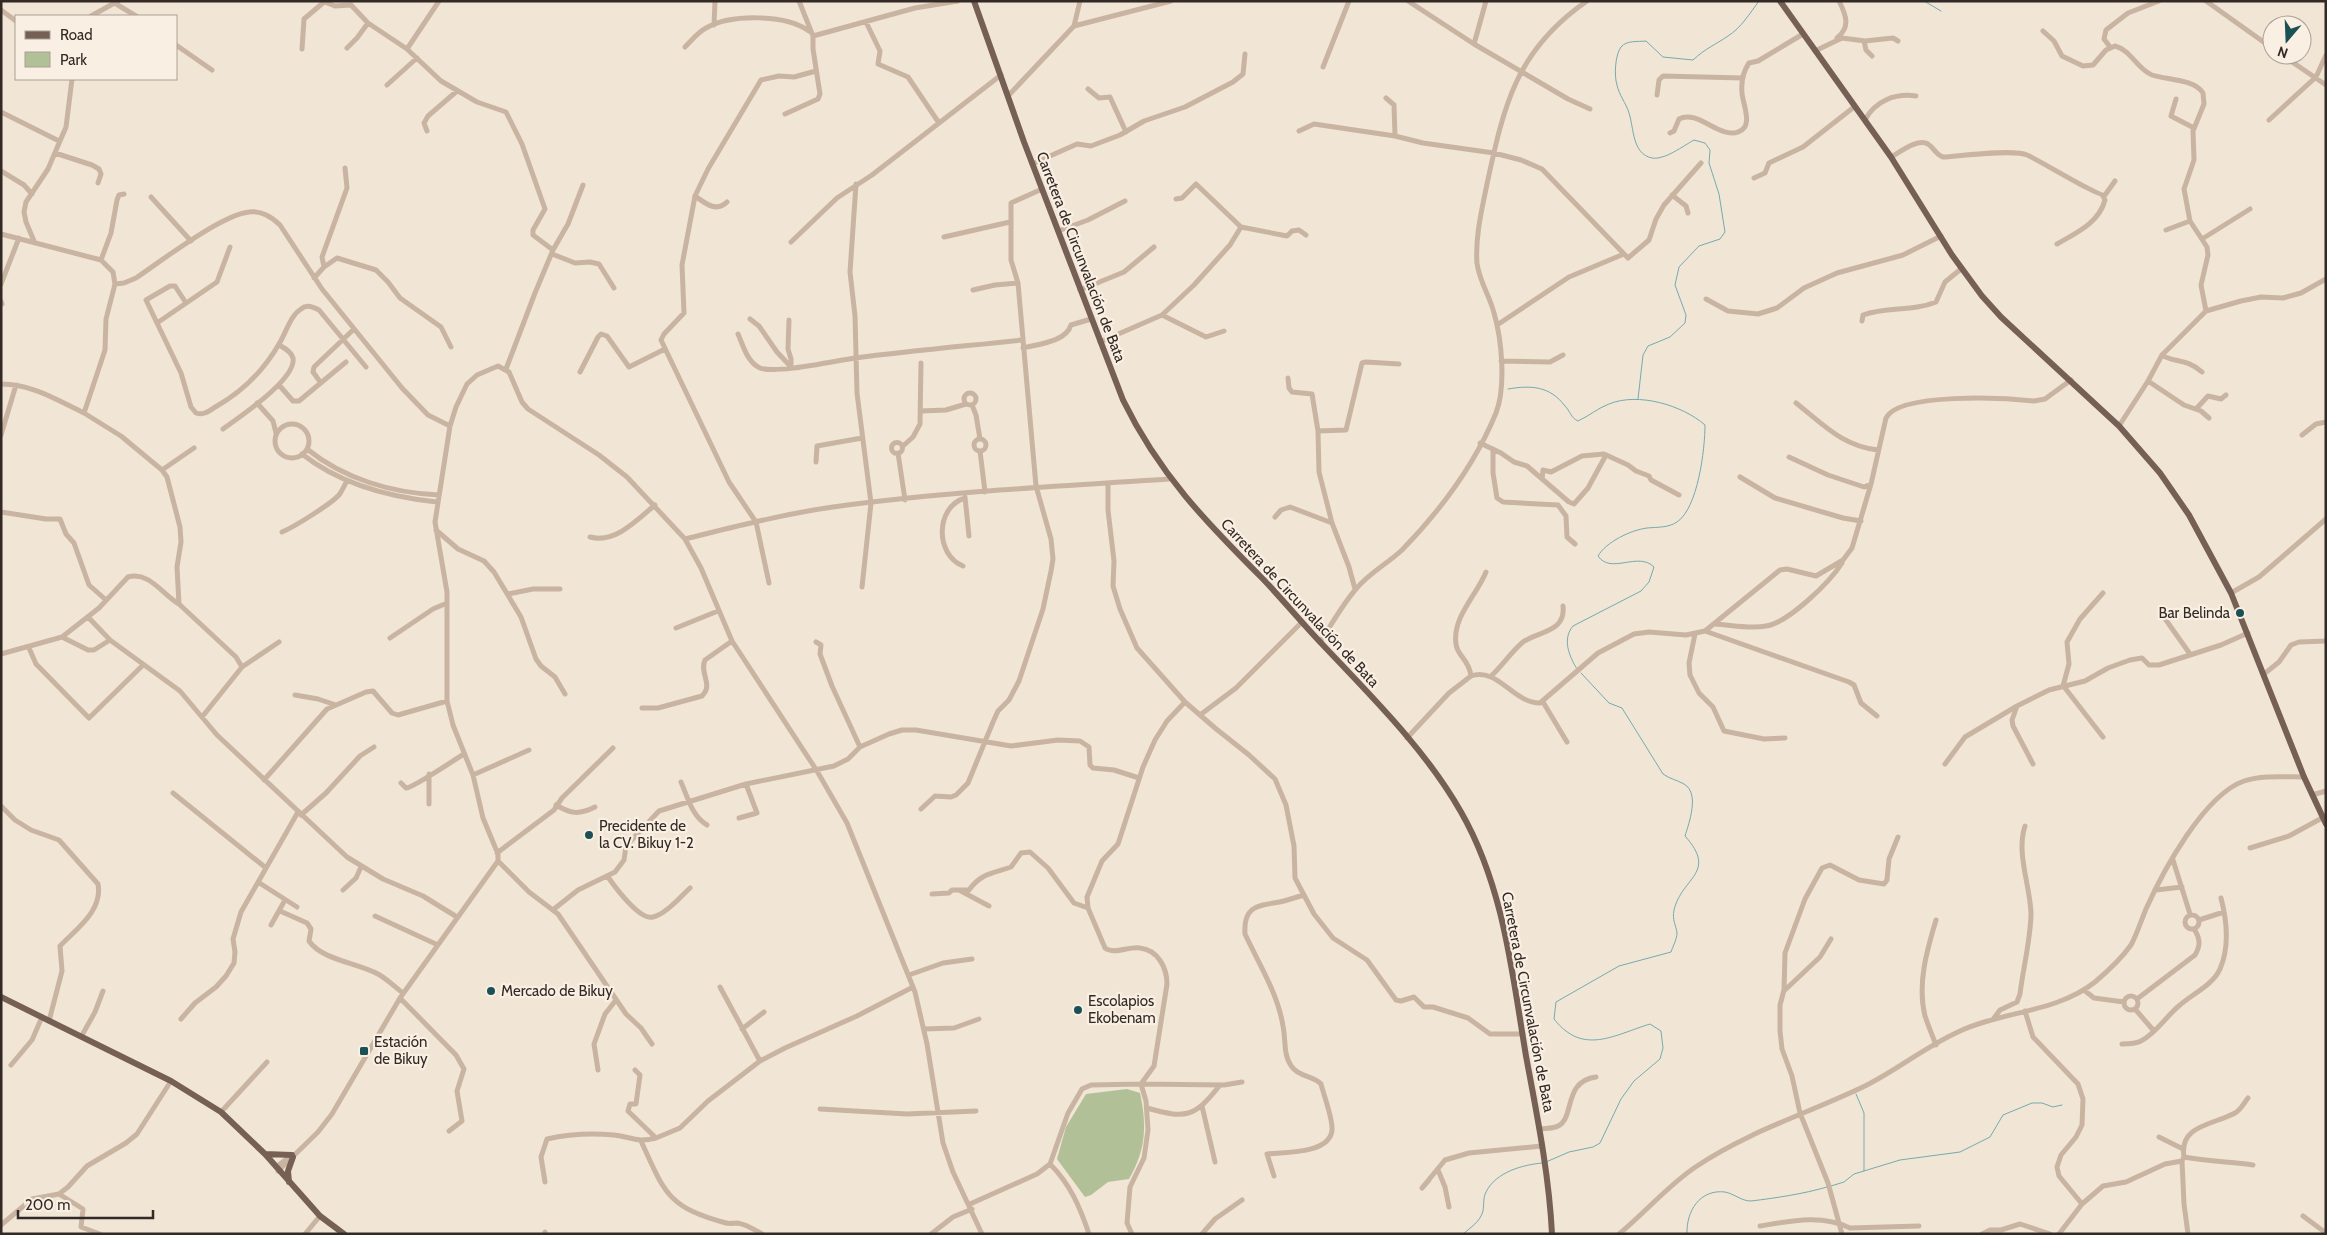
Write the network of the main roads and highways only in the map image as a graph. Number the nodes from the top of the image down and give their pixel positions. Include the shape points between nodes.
1 (974, 1) edge
2 (1780, 1) edge
3 (2324, 821) edge
4 (1, 997) edge
5 (265, 1154) junction
6 (290, 1184) junction
7 (344, 1234) edge
8 (1552, 1234) edge

1 - 8 main road, Carretera de Circunvalación de Bata via 1032,164 1133,421 1169,479 1408,738 1461,811 1486,865 1502,921 1546,1169
2 - 3 main road via 1891,157 1961,269 2001,317 2119,426 2160,473 2189,515 2231,593
4 - 5 main road via 171,1081 221,1112
5 - 6 main road
5 - 6 main road via 293,1155 288,1171
6 - 7 main road via 320,1216

